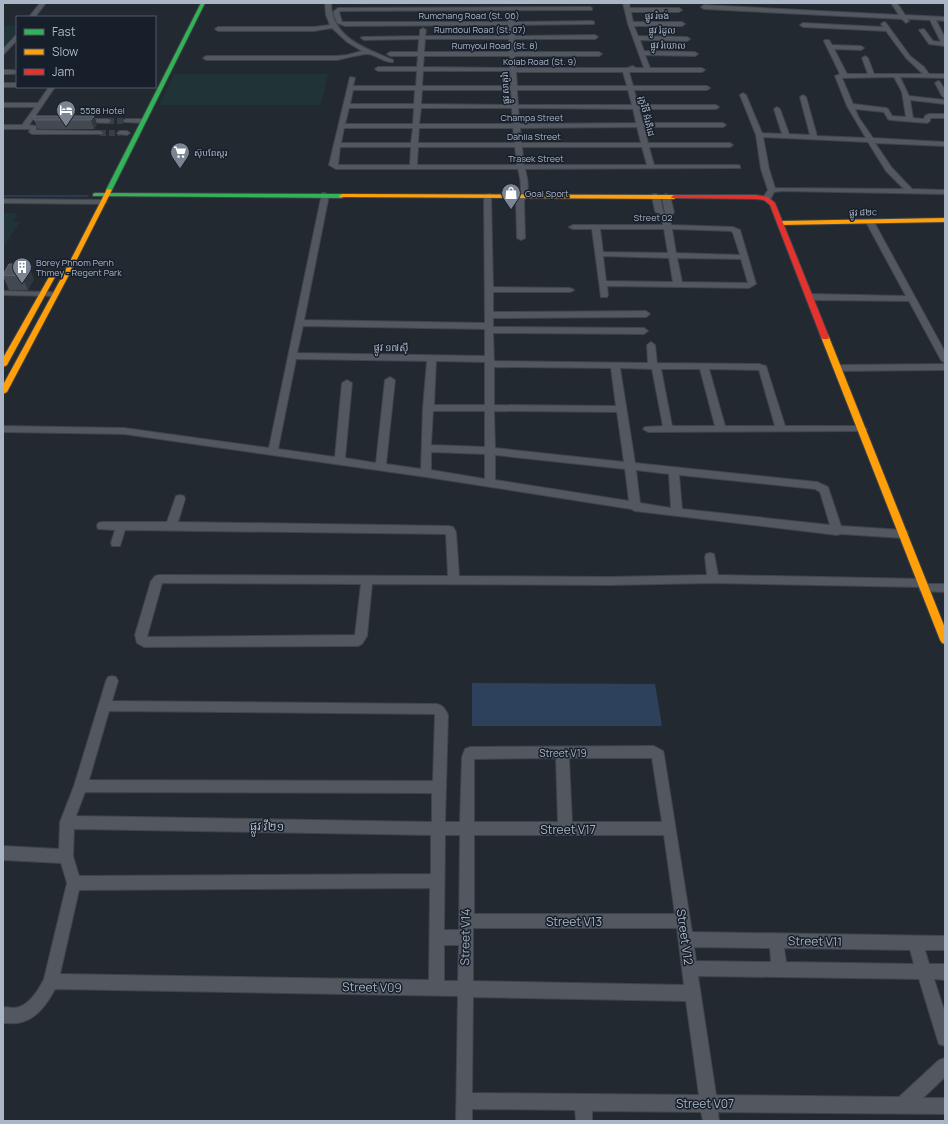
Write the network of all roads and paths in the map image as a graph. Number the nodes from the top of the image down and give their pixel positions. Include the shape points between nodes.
1 (43, 3) edge
2 (195, 3) edge
3 (202, 3) edge
4 (328, 3) edge
5 (626, 3) edge
6 (894, 3) edge
7 (702, 4) edge
8 (425, 6) edge
9 (510, 6) edge
10 (589, 6) edge
11 (628, 10) junction
12 (679, 10) dead end
13 (942, 10) dead end
14 (33, 16) edge
15 (878, 16) junction
16 (945, 16) edge
17 (904, 17) junction
18 (932, 18) junction
19 (945, 19) edge
20 (592, 23) junction
21 (424, 24) junction
22 (511, 24) junction
23 (631, 24) junction
24 (682, 24) dead end
25 (902, 24) dead end
26 (803, 25) dead end
27 (332, 26) junction
28 (218, 29) dead end
29 (887, 29) junction
30 (922, 30) dead end
31 (943, 33) edge
32 (16, 37) edge
33 (364, 38) dead end
34 (423, 38) junction
35 (512, 38) junction
36 (636, 38) junction
37 (687, 39) dead end
38 (945, 44) edge
39 (861, 48) dead end
40 (368, 51) junction
41 (4, 52) edge
42 (642, 53) junction
43 (390, 54) dead end
44 (421, 54) junction
45 (513, 54) junction
46 (599, 54) junction
47 (695, 54) dead end
48 (206, 58) dead end
49 (865, 58) dead end
50 (391, 61) dead end
51 (646, 63) junction
52 (378, 69) dead end
53 (420, 69) junction
54 (514, 70) junction
55 (623, 70) junction
56 (648, 70) junction
57 (702, 70) dead end
58 (3, 72) edge
59 (14, 72) dead end
60 (844, 75) junction
61 (872, 75) junction
62 (896, 75) junction
63 (927, 75) junction
64 (156, 76) edge
65 (945, 76) edge
66 (352, 78) dead end
67 (938, 83) dead end
68 (3, 85) edge
69 (16, 85) edge
70 (51, 88) edge
71 (150, 88) edge
72 (350, 88) junction
73 (419, 88) junction
74 (515, 88) junction
75 (627, 88) junction
76 (708, 88) dead end
77 (743, 95) dead end
78 (945, 96) edge
79 (803, 97) dead end
80 (907, 98) junction
81 (945, 102) edge
82 (3, 105) edge
83 (39, 105) junction
84 (346, 106) junction
85 (417, 106) junction
86 (516, 106) junction
87 (850, 106) junction
88 (632, 107) junction
89 (716, 107) dead end
90 (777, 109) dead end
91 (945, 116) edge
92 (910, 120) junction
93 (70, 121) edge
94 (130, 121) junction
95 (143, 121) junction
96 (26, 124) junction
97 (723, 125) dead end
98 (341, 126) junction
99 (416, 126) junction
100 (517, 126) junction
101 (637, 126) junction
102 (3, 127) edge
103 (123, 135) dead end
104 (759, 135) junction
105 (786, 137) junction
106 (814, 138) junction
107 (871, 140) junction
108 (337, 144) junction
109 (945, 144) edge
110 (414, 145) junction
111 (518, 145) junction
112 (730, 145) dead end
113 (642, 146) junction
114 (413, 167) junction
115 (647, 167) junction
116 (738, 167) dead end
117 (521, 170) junction
118 (772, 190) junction
119 (909, 190) junction
120 (524, 192) junction
121 (945, 192) edge
122 (95, 195) junction
123 (325, 196) junction
124 (488, 196) junction
125 (656, 196) junction
126 (666, 196) junction
127 (104, 198) junction
128 (766, 198) junction
129 (3, 201) edge
130 (84, 214) dead end
131 (945, 220) edge
132 (870, 222) junction
133 (667, 223) junction
134 (780, 223) junction
135 (573, 227) dead end
136 (596, 227) junction
137 (521, 238) dead end
138 (599, 254) junction
139 (672, 255) junction
140 (743, 257) junction
141 (58, 266) dead end
142 (603, 283) junction
143 (678, 284) junction
144 (489, 289) junction
145 (570, 290) dead end
146 (3, 294) edge
147 (42, 294) junction
148 (56, 294) junction
149 (604, 295) dead end
150 (810, 297) junction
151 (912, 299) junction
152 (646, 314) dead end
153 (489, 315) junction
154 (299, 323) junction
155 (489, 328) junction
156 (644, 330) dead end
157 (651, 345) dead end
158 (292, 356) junction
159 (432, 359) junction
160 (945, 360) edge
161 (489, 362) junction
162 (3, 364) edge
163 (615, 365) junction
164 (655, 366) junction
165 (704, 366) junction
166 (945, 367) edge
167 (838, 368) junction
168 (390, 380) dead end
169 (347, 383) dead end
170 (3, 392) edge
171 (428, 408) junction
172 (489, 409) junction
173 (622, 409) junction
174 (3, 429) edge
175 (648, 429) dead end
176 (668, 429) junction
177 (721, 429) junction
178 (781, 429) junction
179 (862, 429) junction
180 (426, 448) junction
181 (273, 451) junction
182 (489, 451) junction
183 (340, 461) junction
184 (630, 466) junction
185 (381, 467) junction
186 (674, 471) junction
187 (426, 473) junction
188 (490, 484) junction
189 (180, 499) dead end
190 (635, 507) junction
191 (677, 512) junction
192 (102, 526) dead end
193 (121, 526) junction
194 (171, 526) junction
195 (837, 530) junction
196 (903, 534) junction
197 (116, 543) dead end
198 (710, 557) dead end
199 (367, 579) junction
200 (713, 579) junction
201 (454, 580) junction
202 (923, 585) junction
203 (945, 588) edge
204 (945, 640) edge
205 (112, 681) dead end
206 (105, 706) junction
207 (562, 753) junction
208 (470, 754) joint
209 (656, 754) joint
210 (81, 786) junction
211 (438, 787) junction
212 (67, 822) junction
213 (467, 828) junction
214 (670, 828) junction
215 (438, 829) junction
216 (565, 829) junction
217 (3, 853) edge
218 (66, 856) junction
219 (437, 881) junction
220 (74, 883) junction
221 (466, 921) junction
222 (683, 921) junction
223 (437, 938) junction
224 (466, 938) junction
225 (685, 939) junction
226 (776, 940) junction
227 (915, 943) junction
228 (945, 943) edge
229 (689, 968) junction
230 (780, 970) junction
231 (923, 972) junction
232 (945, 972) edge
233 (51, 981) junction
234 (436, 989) junction
235 (464, 989) junction
236 (693, 994) junction
237 (3, 1015) edge
238 (945, 1038) edge
239 (945, 1066) edge
240 (464, 1101) junction
241 (583, 1102) junction
242 (708, 1104) junction
243 (904, 1104) junction
244 (945, 1106) edge
245 (464, 1121) edge
246 (584, 1121) edge
247 (711, 1121) edge

1 - 14 street
2 - 64 street
3 - 95 street
4 - 27 street via 328,15
5 - 11 street
6 - 17 street
7 - 15 street
8 - 9 street
8 - 21 street
8 - 21 street, Rumchang Road (St. 06) via 336,12 340,23 345,24
9 - 10 street
9 - 22 street, ផ្លូវ សាគូរ៉ា
10 - 20 street
11 - 12 street
11 - 23 street
13 - 16 street
15 - 17 street
15 - 29 street
17 - 18 street
17 - 25 street via 906,21
18 - 19 street
18 - 31 street
20 - 22 street, Rumchang Road (St. 06)
20 - 46 street
21 - 22 street, Rumchang Road (St. 06)
21 - 34 street
22 - 35 street, ផ្លូវ សាគូរ៉ា
23 - 24 street, ផ្លូវ រំចង់
23 - 36 street
26 - 29 street
27 - 28 street via 314,29
27 - 40 street
29 - 63 street via 908,57
30 - 38 street via 931,44
31 - 38 street
32 - 41 street
33 - 34 street, Rumdoul Road (St. 07)
34 - 35 street, Rumdoul Road (St. 07)
34 - 44 street
35 - 45 street, ផ្លូវ សាគូរ៉ា
35 - 46 street, Rumdoul Road (St. 07)
36 - 37 street, ផ្លូវ រំដូល
36 - 42 street
39 - 60 street via 829,44
40 - 48 street via 336,58
40 - 50 street
42 - 47 street, ផ្លូវ រំយោល
42 - 51 street
43 - 44 street, Rumyoul Road (St. 8)
44 - 45 street, Rumyoul Road (St. 8)
44 - 53 street
45 - 46 street, Rumyoul Road (St. 8)
45 - 54 street, ផ្លូវ សាគូរ៉ា
46 - 54 street, Kolab Road (St. 9)
46 - 55 street, Kolab Road (St. 9)
49 - 61 street
51 - 55 street
51 - 56 street
52 - 53 street, Kolab Road (St. 9)
53 - 54 street, Kolab Road (St. 9)
53 - 73 street
54 - 74 street, ផ្លូវ សាគូរ៉ា
55 - 56 street, Kolab Road (St. 9)
55 - 75 street, រុក្ខវិថី អ័រគីដេ
56 - 57 street, Kolab Road (St. 9)
58 - 59 street
60 - 61 street
60 - 87 street via 838,76
61 - 62 street
62 - 63 street
62 - 80 street
63 - 65 street
66 - 72 street
67 - 78 street
68 - 69 street
70 - 83 street
71 - 94 street
72 - 73 street
72 - 84 street
73 - 74 street
73 - 85 street
74 - 75 street
74 - 86 street, ផ្លូវ សាគូរ៉ា
75 - 76 street
75 - 88 street, រុក្ខវិថី អ័រគីដេ
77 - 104 street
79 - 106 street
80 - 81 street
80 - 92 street
82 - 83 street
83 - 96 street
84 - 85 street
84 - 98 street
85 - 86 street
85 - 99 street
86 - 88 street
86 - 100 street, ផ្លូវ សាគូរ៉ា
87 - 92 street via 886,110 892,119
87 - 107 street
88 - 89 street
88 - 101 street, រុក្ខវិថី អ័រគីដេ
90 - 105 street
91 - 92 street via 929,116 927,121
93 - 96 street via 105,121 98,133 32,132 34,127
94 - 95 street
94 - 103 street
95 - 127 street
96 - 102 street
97 - 101 street, Champa Street
98 - 99 street, Champa Street
98 - 108 street
99 - 100 street, Champa Street
99 - 110 street
100 - 101 street, Champa Street
100 - 111 street, ផ្លូវ សាគូរ៉ា
101 - 113 street, រុក្ខវិថី អ័រគីដេ
104 - 105 street
104 - 118 street
105 - 106 street
106 - 107 street
107 - 109 street
107 - 119 street via 889,170
108 - 110 street, Dahlia Street
108 - 114 street, Trasek Street via 334,166
110 - 111 street, Dahlia Street
110 - 114 street
111 - 113 street, Dahlia Street
111 - 117 street, ផ្លូវ សាគូរ៉ា
112 - 113 street, Dahlia Street
113 - 115 street, រុក្ខវិថី អ័រគីដេ
114 - 117 street, Trasek Street
115 - 116 street, Trasek Street
115 - 117 street, Trasek Street
117 - 120 street, ផ្លូវ សាគូរ៉ា via 520,188
118 - 119 street
118 - 128 street
119 - 121 street
120 - 124 street
120 - 125 street
120 - 137 street, ផ្លូវ សាគូរ៉ា via 520,201
122 - 127 street
122 - 129 street
122 - 130 street
123 - 124 street
123 - 127 street
123 - 154 street
124 - 144 street
125 - 126 street
125 - 133 street via 659,211
126 - 128 street
126 - 133 street via 670,212
127 - 148 street
128 - 134 street via 773,204
131 - 132 street, ផ្លូវ ៨២c
132 - 134 street, ផ្លូវ ៨២c
132 - 151 street
133 - 136 street, Street 02
133 - 139 street
133 - 140 street, Street 02 via 733,229 737,232
134 - 150 street
135 - 136 street, Street 02
136 - 138 street
138 - 139 street
138 - 142 street
139 - 140 street
139 - 143 street
140 - 143 street via 752,286
141 - 147 street
142 - 143 street
142 - 149 street
144 - 145 street
144 - 153 street
146 - 147 street via 32,297
147 - 148 street
147 - 162 street
148 - 170 street
150 - 151 street
150 - 167 street
151 - 160 street
152 - 153 street
153 - 155 street
154 - 155 street
154 - 158 street
155 - 156 street
155 - 161 street
157 - 164 street
158 - 159 street, ផ្លូវ ១៧ស៊ី
158 - 181 street
159 - 161 street, ផ្លូវ ១៧ស៊ី
159 - 171 street
161 - 163 street, ផ្លូវ ១៧ស៊ី
161 - 172 street
163 - 164 street, ផ្លូវ ១៧ស៊ី
163 - 173 street
164 - 165 street, ផ្លូវ ១៧ស៊ី
164 - 176 street
165 - 177 street
165 - 178 street, ផ្លូវ ១៧ស៊ី via 763,368
166 - 167 street
167 - 179 street
168 - 185 street
169 - 183 street
171 - 172 street
171 - 180 street
172 - 173 street
172 - 182 street
173 - 184 street
174 - 181 street via 124,431
175 - 176 street
176 - 177 street
177 - 178 street
178 - 179 street
179 - 196 street
180 - 182 street
180 - 187 street
181 - 183 street
182 - 184 street
182 - 188 street
183 - 185 street
184 - 186 street
184 - 190 street
185 - 187 street
186 - 191 street
186 - 195 street via 822,487
187 - 188 street
188 - 190 street
189 - 194 street
190 - 191 street
191 - 195 street
192 - 193 street
193 - 194 street
193 - 197 street
194 - 201 street via 449,530
195 - 196 street
196 - 202 street
198 - 200 street
199 - 199 street via 361,636 358,641 141,640 159,579
199 - 201 street
200 - 201 street
200 - 202 street
202 - 203 street
202 - 204 street
205 - 206 street
206 - 210 street
206 - 211 street via 437,709 442,715
207 - 208 street, Street V19
207 - 209 street, Street V19
207 - 216 street
208 - 213 street, Street V14
209 - 214 street, Street V12
210 - 211 street
210 - 212 street
211 - 215 street
212 - 215 street, ផ្លូវ វី២១
212 - 218 street
213 - 215 street, ផ្លូវ វី២១
213 - 216 street, Street V17
213 - 221 street, Street V14
214 - 216 street, Street V17
214 - 222 street, Street V12
215 - 219 street
217 - 218 street
218 - 220 street
219 - 220 street
219 - 223 street
220 - 233 street
221 - 222 street, Street V13
221 - 224 street, Street V14
222 - 225 street, Street V12
223 - 224 street
223 - 234 street
224 - 235 street, Street V14
225 - 226 street, Street V11
225 - 229 street, Street V12
226 - 227 street, Street V11
226 - 230 street
227 - 228 street, Street V11
227 - 231 street
229 - 230 street
229 - 236 street, Street V12
230 - 231 street
231 - 232 street
231 - 238 street
233 - 234 street, Street V09
233 - 237 street via 34,1006 21,1015
234 - 235 street, Street V09
235 - 236 street, Street V09
235 - 240 street, Street V14
236 - 242 street, Street V12
239 - 243 street
240 - 241 street, Street V07
240 - 245 street, Street V14
241 - 242 street, Street V07
241 - 246 street
242 - 243 street, Street V07
242 - 247 street, Street V12
243 - 244 street, Street V07

